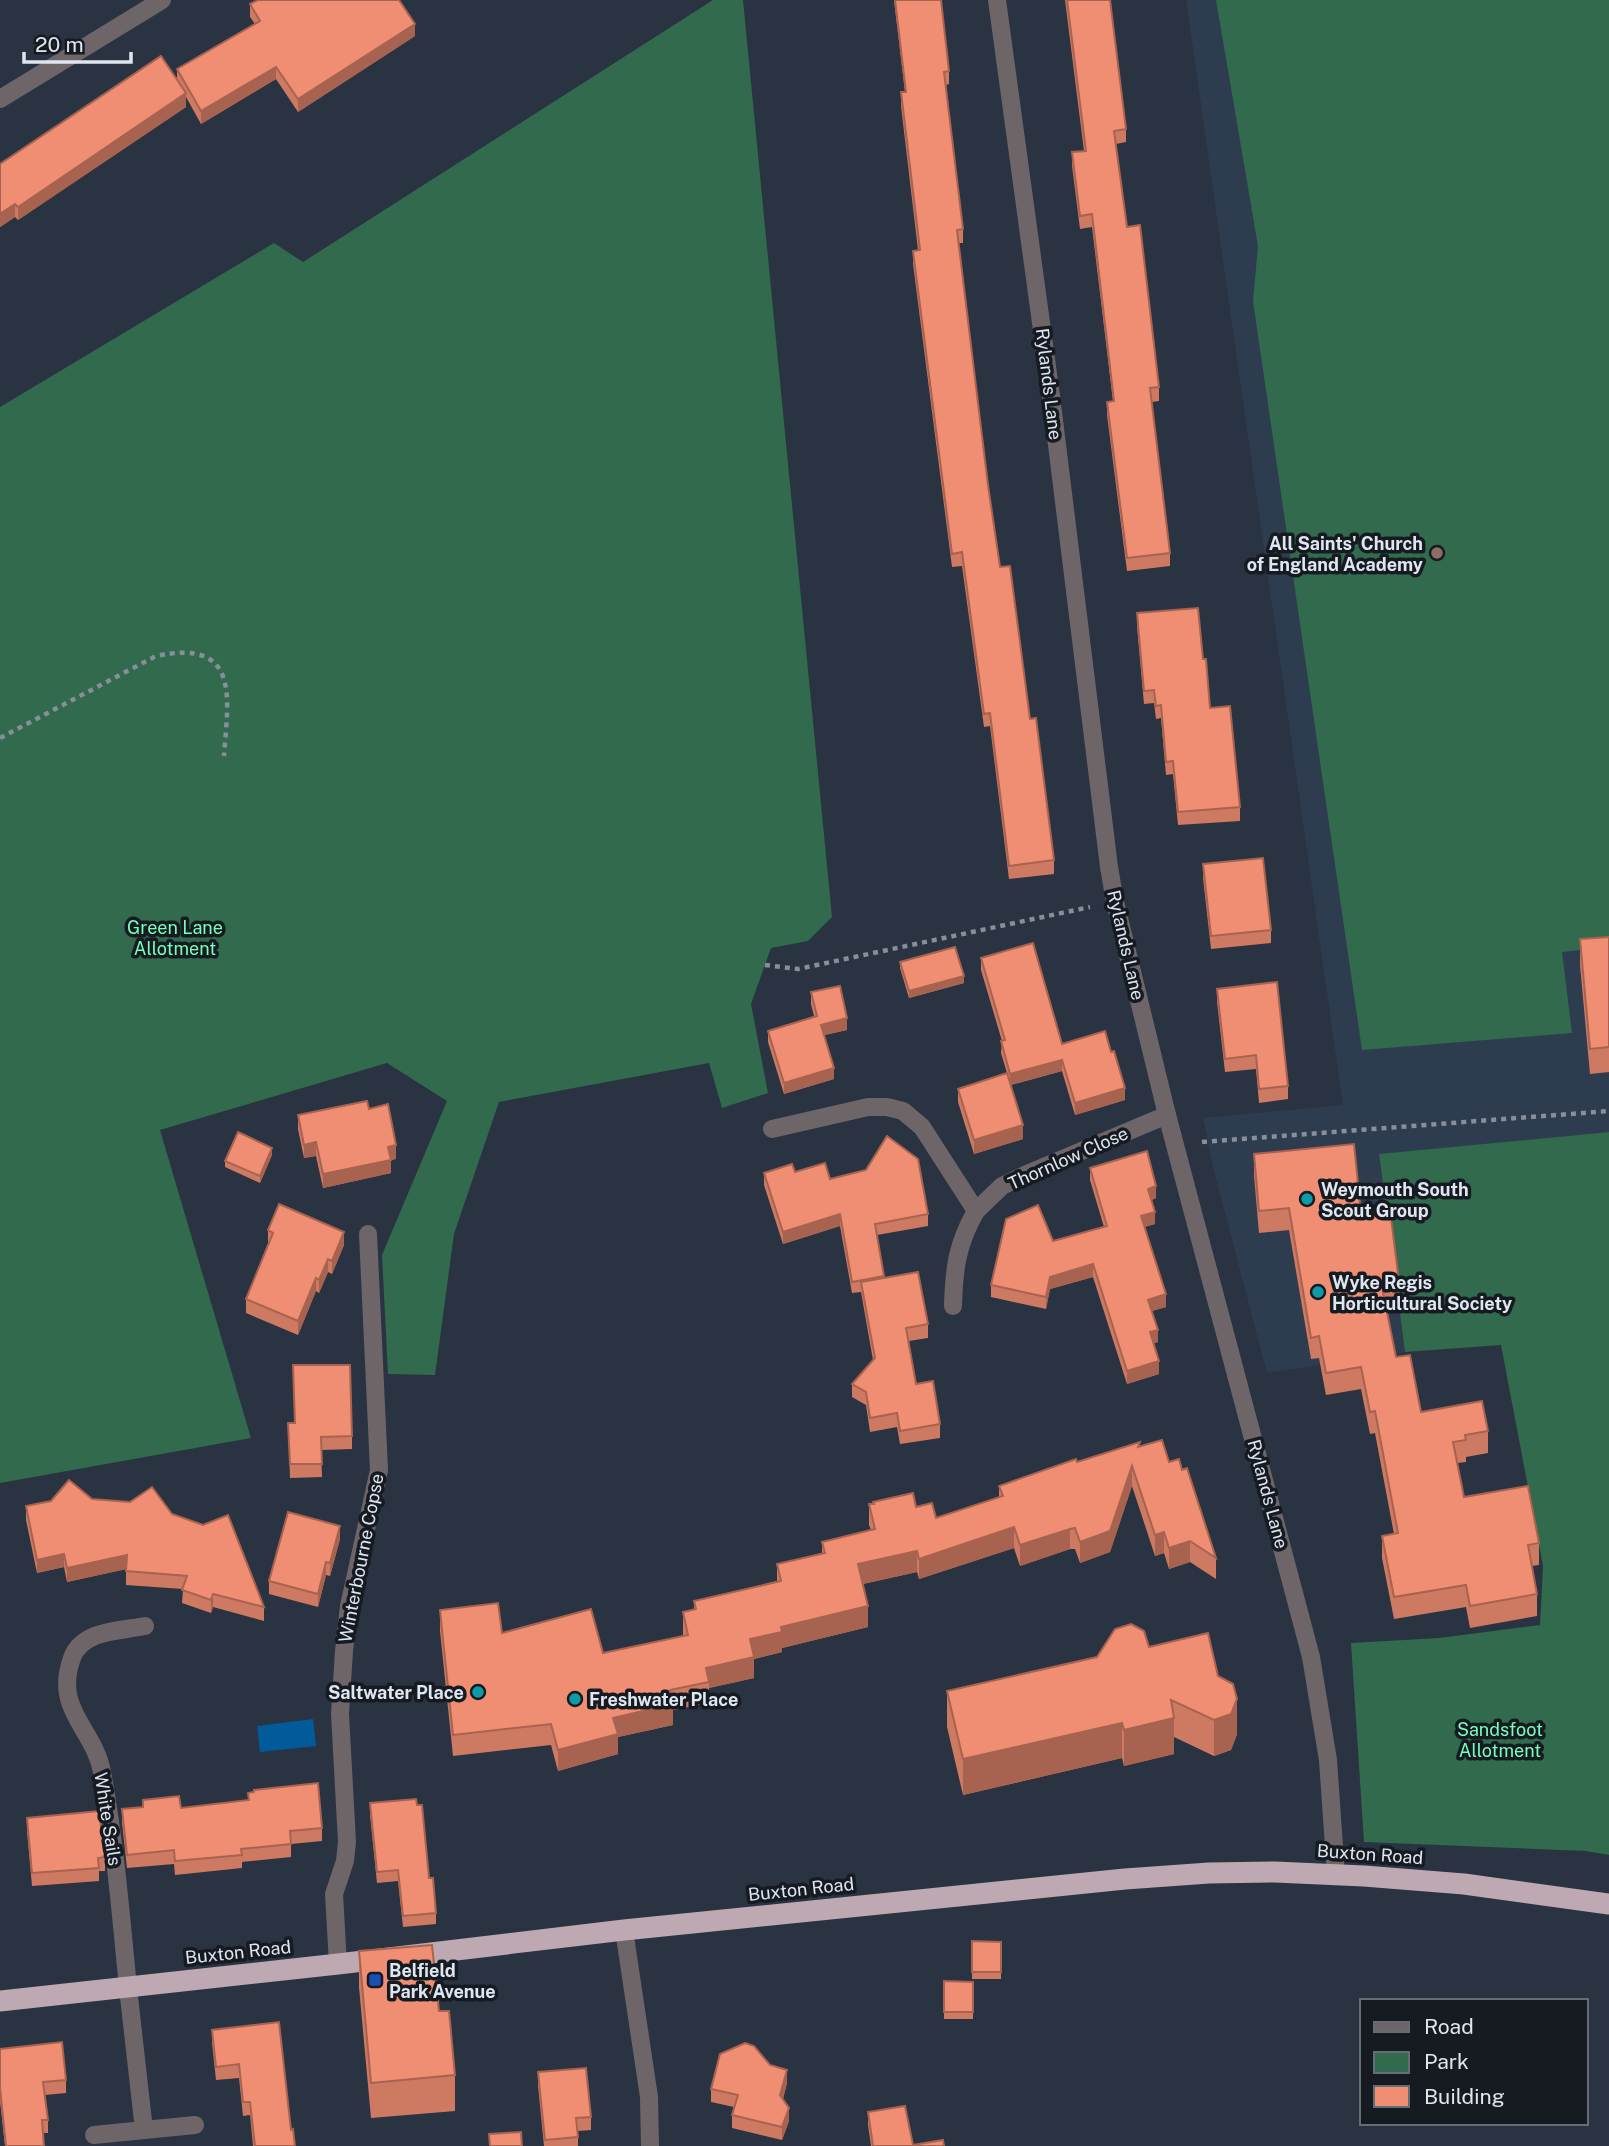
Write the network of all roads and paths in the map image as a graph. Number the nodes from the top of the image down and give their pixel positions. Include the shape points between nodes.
1 (162, 0) edge
2 (997, 0) edge
3 (0, 99) edge
4 (0, 738) edge
5 (224, 756) dead end
6 (1115, 902) junction
7 (765, 965) dead end
8 (1609, 1111) edge
9 (1167, 1115) junction
10 (772, 1129) dead end
11 (1175, 1144) junction
12 (976, 1211) junction
13 (368, 1234) dead end
14 (953, 1307) dead end
15 (145, 1626) dead end
16 (1336, 1875) junction
17 (1609, 1903) edge
18 (624, 1930) junction
19 (338, 1964) junction
20 (128, 1987) junction
21 (0, 2001) edge
22 (195, 2125) dead end
23 (144, 2130) junction
24 (94, 2135) dead end
25 (650, 2146) edge

1 - 3 street
2 - 6 street, Rylands Lane
4 - 5 path via 156,656 177,652 198,654 214,662 223,674 228,693
6 - 7 path via 798,969
6 - 9 street, Rylands Lane
8 - 11 path
9 - 11 street, Rylands Lane
9 - 12 street, Thornlow Close via 1002,1186
10 - 12 street via 868,1107 903,1111 922,1127
11 - 16 street, Rylands Lane via 1311,1657 1328,1760
12 - 14 street, Thornlow Close via 959,1248
13 - 19 street, Winterbourne Copse via 379,1470 349,1606 344,1651 340,1714 347,1842 334,1894
15 - 20 street, White Sails via 89,1637 78,1645 66,1690 101,1768
16 - 17 highway, Buxton Road via 1464,1884
16 - 18 highway, Buxton Road via 1246,1871 1125,1879
18 - 19 highway, Buxton Road
18 - 25 street via 649,2097
19 - 20 highway, Buxton Road
20 - 21 highway, Buxton Road
20 - 23 street
22 - 23 street
23 - 24 street

